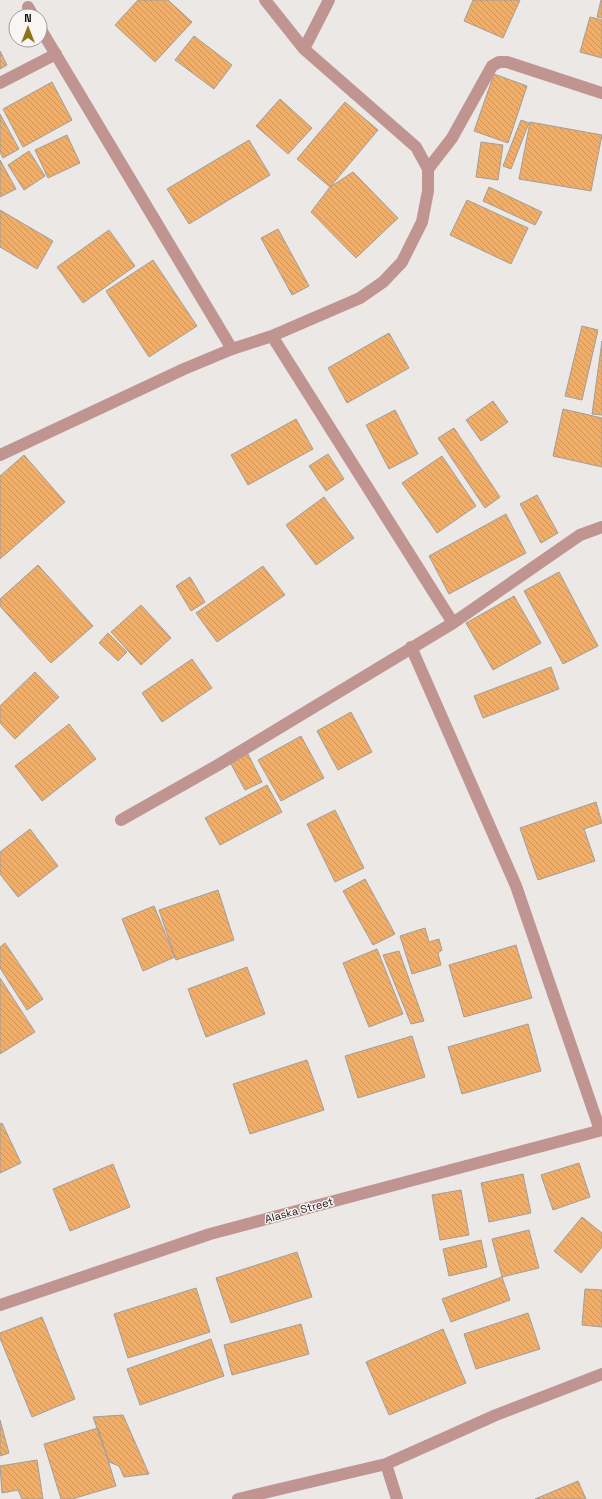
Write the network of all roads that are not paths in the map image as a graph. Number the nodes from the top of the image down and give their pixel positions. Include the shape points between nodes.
1 (265, 0) edge
2 (329, 0) edge
3 (48, 41) edge
4 (304, 49) junction
5 (56, 54) junction
6 (0, 83) edge
7 (602, 93) edge
8 (428, 169) junction
9 (272, 336) junction
10 (232, 349) junction
11 (0, 455) edge
12 (602, 527) edge
13 (453, 623) junction
14 (411, 647) junction
15 (121, 820) dead end
16 (601, 1130) edge
17 (0, 1305) edge
18 (602, 1374) edge
19 (386, 1464) junction
20 (238, 1499) edge
21 (397, 1499) edge

1 - 4 street
2 - 4 street
3 - 5 street
4 - 8 street via 416,147
5 - 6 street
5 - 10 street
7 - 8 street via 507,62 498,62 492,66 452,138
8 - 9 street via 428,192 422,222 402,262 383,282 360,298
9 - 10 street
9 - 13 street
10 - 11 street
12 - 13 street via 580,535
13 - 14 street
14 - 15 street via 218,765
14 - 16 street via 516,886
16 - 17 street, Alaska Street via 210,1234
18 - 19 street via 496,1415
19 - 20 street
19 - 21 street

